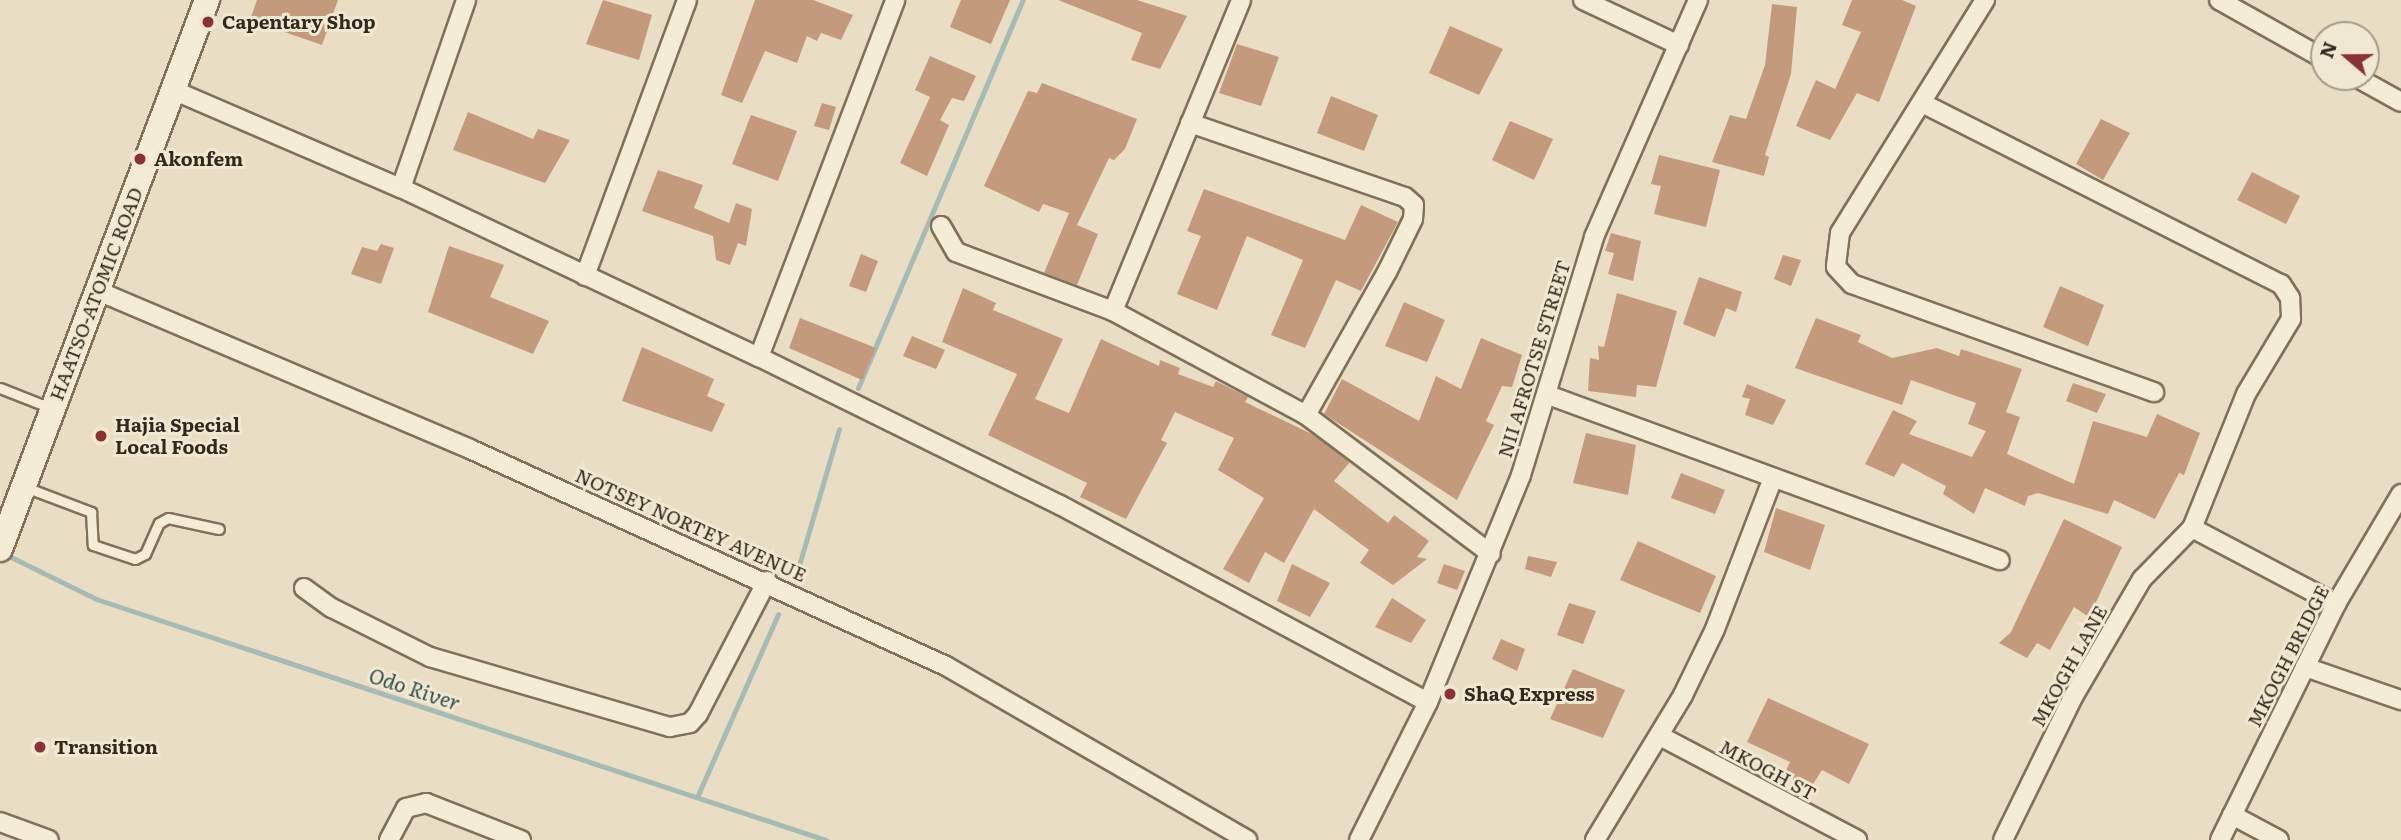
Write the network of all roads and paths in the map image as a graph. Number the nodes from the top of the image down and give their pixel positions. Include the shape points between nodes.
1 (207, 0) edge
2 (466, 0) edge
3 (687, 0) edge
4 (895, 0) edge
5 (1241, 0) edge
6 (1583, 0) edge
7 (1699, 0) edge
8 (1985, 0) edge
9 (2219, 0) edge
10 (1679, 46) junction
11 (2310, 51) edge
12 (173, 90) junction
13 (2380, 90) edge
14 (2401, 102) edge
15 (1922, 103) junction
16 (1190, 123) junction
17 (401, 188) junction
18 (941, 226) dead end
19 (586, 276) junction
20 (97, 291) junction
21 (1113, 311) junction
22 (759, 357) junction
23 (0, 388) edge
24 (2154, 392) dead end
25 (1548, 395) junction
26 (53, 408) junction
27 (1306, 415) junction
28 (1773, 478) junction
29 (23, 486) junction
30 (2399, 501) edge
31 (2192, 528) junction
32 (219, 529) dead end
33 (4, 538) edge
34 (1491, 554) junction
35 (2000, 560) dead end
36 (767, 581) junction
37 (304, 588) dead end
38 (2336, 604) junction
39 (2305, 667) junction
40 (2401, 700) edge
41 (1428, 702) junction
42 (1660, 736) junction
43 (2232, 815) junction
44 (0, 822) edge
45 (49, 840) edge
46 (389, 840) edge
47 (522, 840) edge
48 (1247, 840) edge
49 (1359, 840) edge
50 (1595, 840) edge
51 (1857, 840) edge
52 (2003, 840) edge
53 (2220, 840) edge
54 (2279, 840) edge

1 - 12 main road, HAATSO-ATOMIC ROAD
2 - 17 street
3 - 19 street
4 - 22 street
5 - 16 street
6 - 10 street
7 - 10 street, NII AFROTSE STREET
8 - 15 street
9 - 11 street
10 - 25 street, NII AFROTSE STREET via 1594,237
12 - 17 street
12 - 20 main road, HAATSO-ATOMIC ROAD
13 - 14 street
15 - 24 street via 1840,233 1833,251 1840,276
15 - 31 street, MKOGH LANE via 2281,284 2290,298 2291,319 2246,394
16 - 21 street
16 - 27 street via 1405,197 1414,205 1413,219 1387,272
17 - 19 street
18 - 21 street via 956,252
19 - 22 street
20 - 26 main road, HAATSO-ATOMIC ROAD
20 - 36 street, NOTSEY NORTEY AVENUE
21 - 27 street
22 - 41 street via 1060,505
23 - 26 lane
25 - 28 street
25 - 34 street, NII AFROTSE STREET
26 - 29 main road, HAATSO-ATOMIC ROAD
27 - 34 street
28 - 35 street
28 - 42 street via 1715,629
29 - 32 lane via 91,512 93,545 135,559 145,554 159,523 169,518
29 - 33 main road, HAATSO-ATOMIC ROAD
30 - 38 street, MKOGH BRIDGE
31 - 38 street
31 - 52 street, MKOGH LANE via 2142,579 2073,697
34 - 41 street, NII AFROTSE STREET
36 - 37 street via 698,714 690,723 670,727 430,657 332,608
36 - 48 street, NOTSEY NORTEY AVENUE via 946,666
38 - 39 street, MKOGH BRIDGE
39 - 40 street
39 - 43 street, MKOGH BRIDGE
41 - 49 street, NII AFROTSE STREET
42 - 50 street
42 - 51 street, MKOGH ST
43 - 53 street, MKOGH BRIDGE
43 - 54 street
44 - 45 street
46 - 47 street via 406,808 426,803

